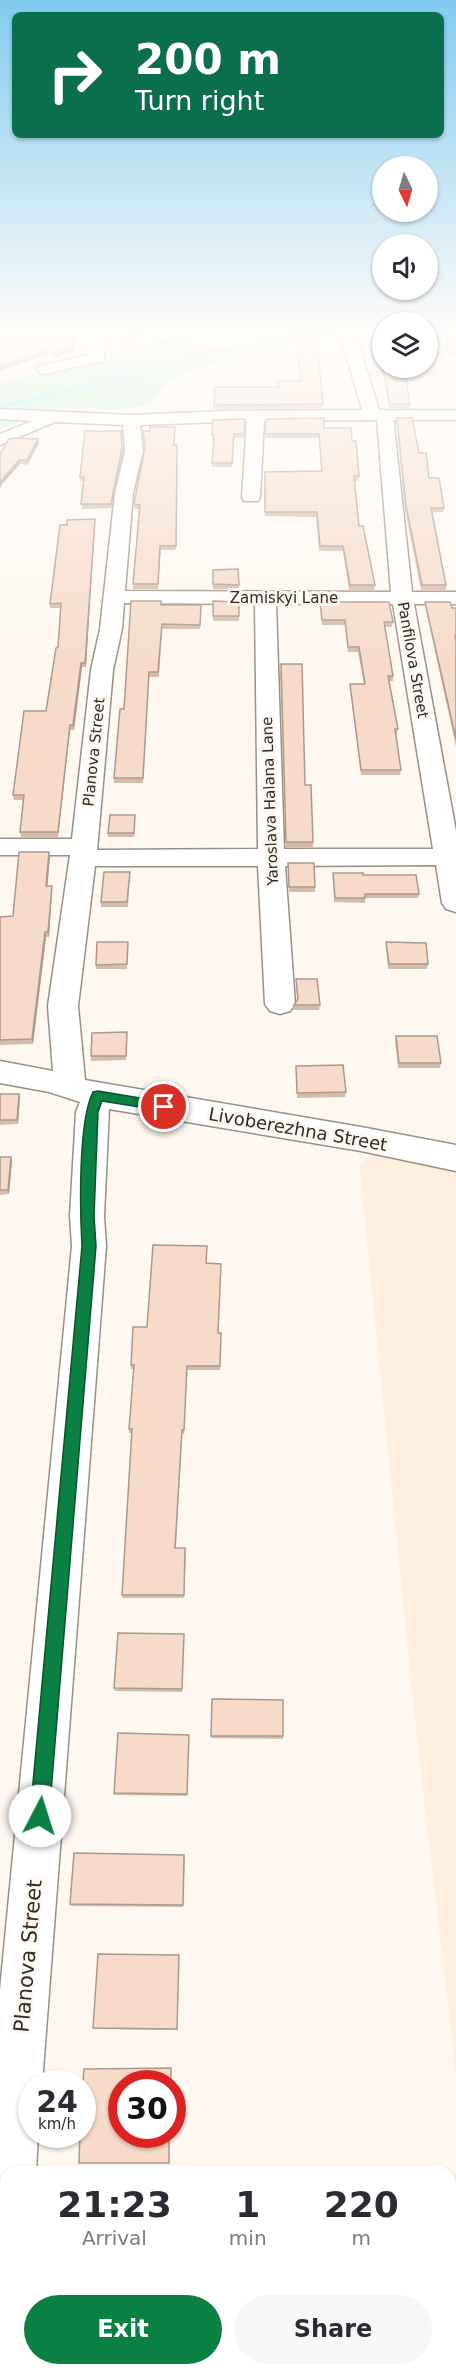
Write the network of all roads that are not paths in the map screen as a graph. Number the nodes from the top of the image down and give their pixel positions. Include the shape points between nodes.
1 (133, 444) edge
2 (254, 444) edge
3 (387, 444) edge
4 (251, 497) dead end
5 (112, 597) junction
6 (265, 598) junction
7 (402, 598) junction
8 (456, 598) edge
9 (0, 847) edge
10 (83, 853) junction
11 (271, 857) junction
12 (452, 857) edge
13 (456, 903) edge
14 (280, 1004) dead end
15 (0, 1072) edge
16 (84, 1091) junction
17 (456, 1158) edge
18 (10, 2166) edge
19 (0, 2273) edge
20 (0, 2283) edge

1 - 5 street, Planova Street
2 - 4 street
3 - 7 street, Panfilova Street
5 - 6 street, Zamiskyi Lane
5 - 10 street, Planova Street
6 - 7 street, Zamiskyi Lane
6 - 11 street, Yaroslava Halana Lane
7 - 8 street, Zamiskyi Lane
7 - 12 street, Panfilova Street
9 - 10 street
10 - 11 street
10 - 16 street, Planova Street via 63,1006
11 - 12 street
11 - 14 street, Yaroslava Halana Lane
12 - 13 street, Panfilova Street
15 - 16 street, Livoberezhna Street
16 - 17 street, Livoberezhna Street
16 - 18 street, Planova Street via 92,1112 89,1246
19 - 20 street

